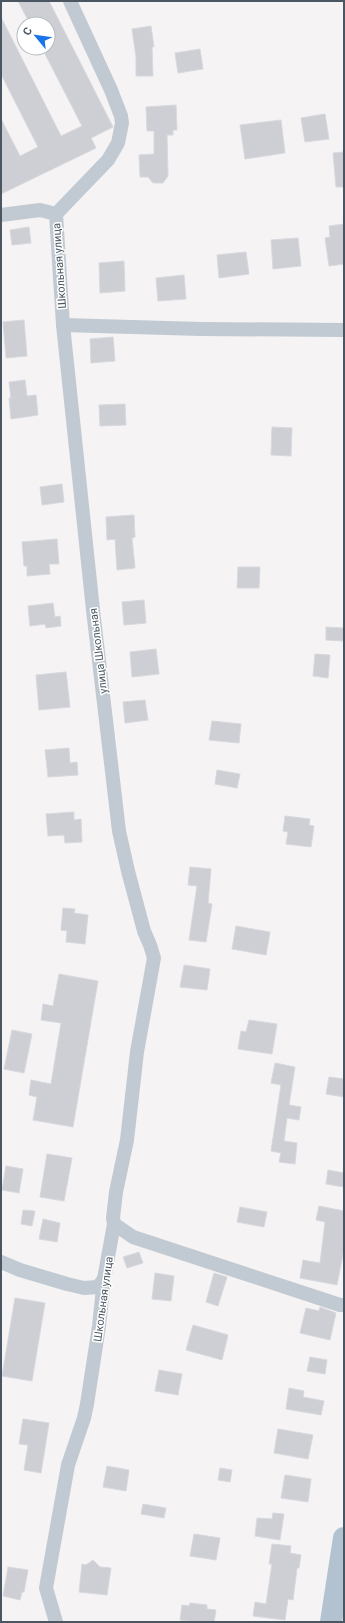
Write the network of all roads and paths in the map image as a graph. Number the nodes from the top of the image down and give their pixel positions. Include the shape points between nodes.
1 (70, 1) edge
2 (56, 214) junction
3 (1, 215) edge
4 (63, 325) junction
5 (344, 330) edge
6 (152, 972) joint
7 (114, 1224) junction
8 (1, 1262) edge
9 (104, 1279) junction
10 (344, 1305) edge
11 (344, 1538) edge
12 (56, 1622) edge
13 (331, 1622) edge

1 - 2 street via 111,90 122,124 118,143 108,160
2 - 3 street, Школьная улица via 40,210
2 - 4 street, Школьная улица
4 - 5 street
4 - 6 street, улица Школьная via 119,831 144,931 154,958
6 - 7 street, Школьная улица via 137,1052 127,1140 116,1192
7 - 9 street, Школьная улица
7 - 10 street via 133,1237
8 - 9 street via 84,1288 98,1287
9 - 12 street, Школьная улица via 87,1404 68,1465 46,1588
11 - 13 main road

